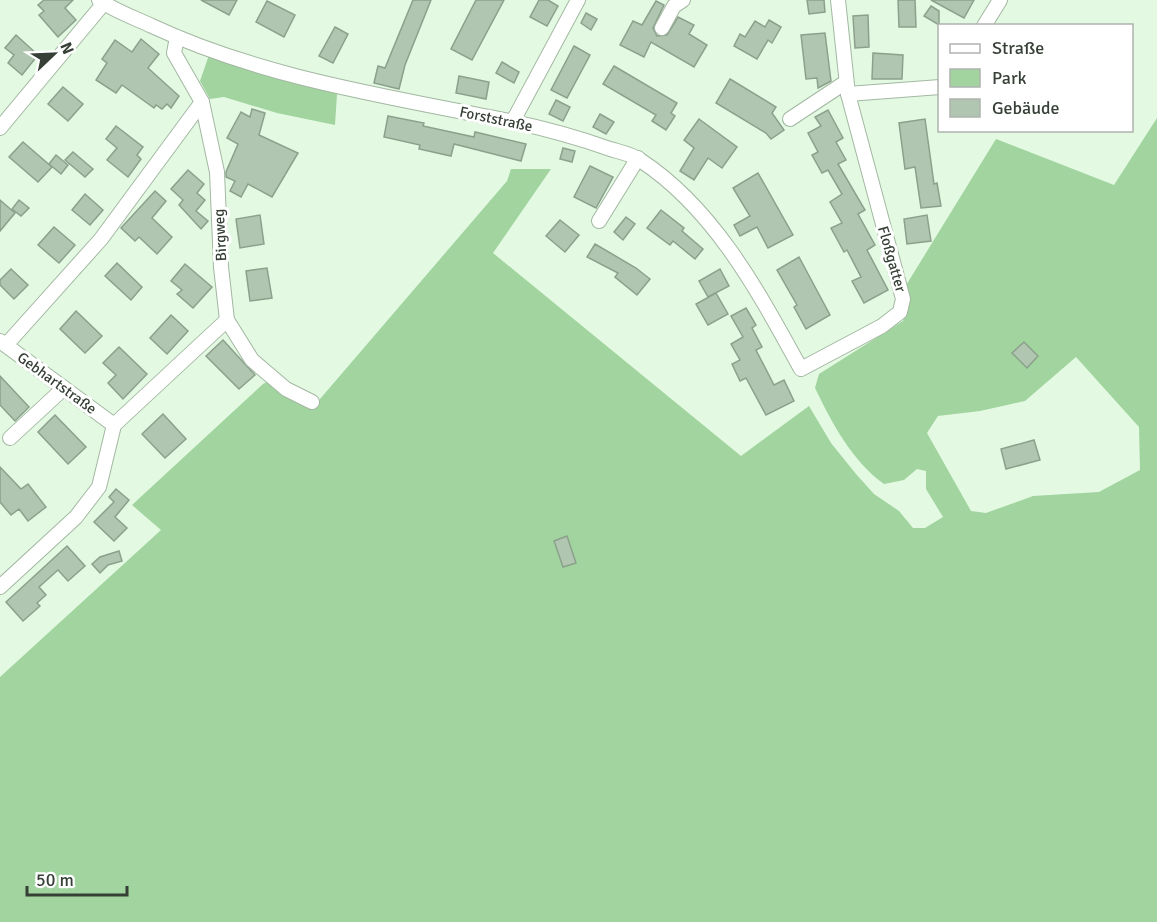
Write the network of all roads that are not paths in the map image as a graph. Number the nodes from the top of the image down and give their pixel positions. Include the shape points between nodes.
1 (578, 0) edge
2 (683, 0) edge
3 (838, 0) edge
4 (1000, 0) edge
5 (102, 2) edge
6 (985, 24) edge
7 (662, 28) dead end
8 (177, 38) junction
9 (938, 87) edge
10 (847, 88) junction
11 (202, 102) junction
12 (790, 119) dead end
13 (513, 121) junction
14 (0, 128) edge
15 (638, 158) junction
16 (599, 221) dead end
17 (227, 320) junction
18 (3, 343) edge
19 (801, 369) joint
20 (64, 388) junction
21 (312, 402) dead end
22 (114, 425) junction
23 (10, 438) dead end
24 (0, 587) edge

1 - 13 street
2 - 7 street via 674,6
3 - 10 street, Floßgatter
4 - 6 street
5 - 8 street, Forststraße
5 - 14 street
8 - 11 street, Birgweg via 174,53
8 - 13 street, Forststraße via 313,81
9 - 10 street
10 - 12 street
10 - 19 street, Floßgatter via 903,298 900,312 882,326
11 - 17 street, Birgweg via 217,172
11 - 18 street via 101,239
13 - 15 street, Forststraße
15 - 16 street
15 - 19 street, Forststraße via 677,189 718,234 761,298
17 - 21 street, Birgweg via 252,360 286,389
17 - 22 street
18 - 20 street, Gebhartstraße
20 - 22 street, Gebhartstraße
20 - 23 street
22 - 24 street via 99,487 76,517

